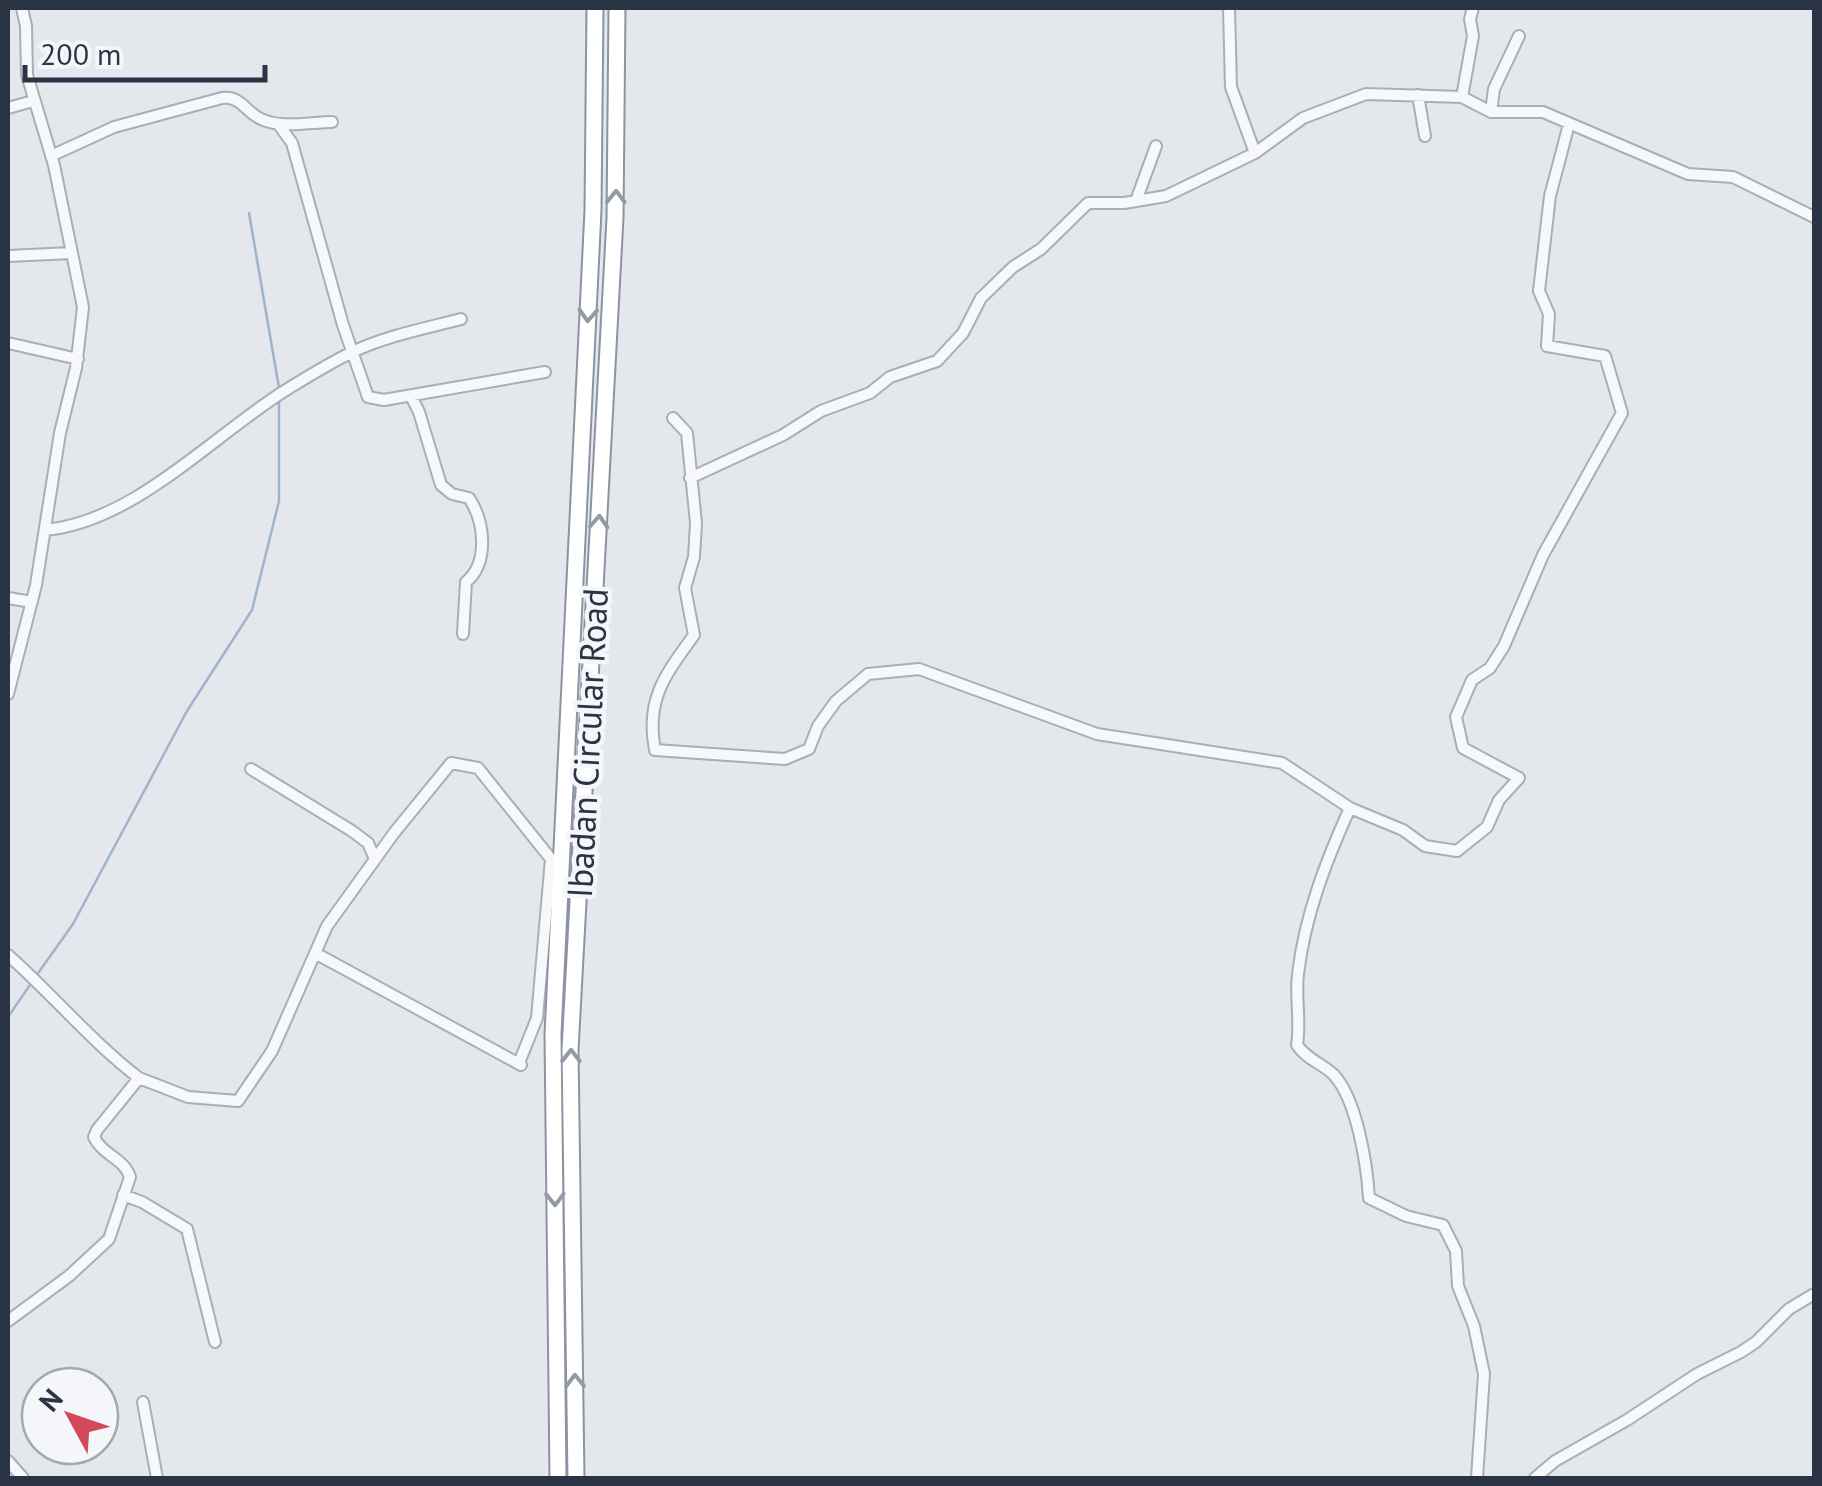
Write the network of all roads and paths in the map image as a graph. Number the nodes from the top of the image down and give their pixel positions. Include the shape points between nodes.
1 (22, 8) edge
2 (595, 8) edge
3 (618, 8) edge
4 (1229, 8) edge
5 (1473, 8) edge
6 (1518, 36) dead end
7 (1418, 95) junction
8 (1462, 97) junction
9 (32, 101) junction
10 (8, 108) edge
11 (1491, 112) junction
12 (332, 122) dead end
13 (279, 124) junction
14 (1570, 124) junction
15 (1425, 136) dead end
16 (1156, 146) dead end
17 (1254, 154) junction
18 (51, 156) junction
19 (1136, 201) junction
20 (1814, 216) edge
21 (72, 253) junction
22 (8, 256) edge
23 (461, 318) dead end
24 (8, 344) edge
25 (353, 352) junction
26 (78, 358) junction
27 (545, 372) dead end
28 (410, 396) junction
29 (673, 418) dead end
30 (690, 478) junction
31 (45, 530) junction
32 (8, 598) edge
33 (32, 602) junction
34 (463, 634) dead end
35 (8, 694) edge
36 (251, 769) dead end
37 (1350, 808) junction
38 (375, 860) junction
39 (315, 953) junction
40 (8, 954) edge
41 (139, 1078) junction
42 (122, 1194) junction
43 (1814, 1294) edge
44 (8, 1321) edge
45 (215, 1342) dead end
46 (142, 1402) dead end
47 (8, 1461) edge
48 (22, 1478) edge
49 (158, 1478) edge
50 (558, 1478) edge
51 (576, 1478) edge
52 (1477, 1478) edge
53 (1535, 1478) edge

1 - 9 street
2 -> 50 highway, Ibadan Circular Road via 594,210 552,1034
51 -> 3 highway, Ibadan Circular Road via 570,1050 616,218
4 - 17 street via 1231,87
5 - 8 street
6 - 11 street via 1494,88
7 - 8 street
7 - 15 street
7 - 17 street via 1366,94 1303,118
8 - 11 street
9 - 10 street
9 - 18 street
11 - 14 street via 1543,112
12 - 13 street
13 - 18 street via 262,120 232,96 114,127
13 - 25 street via 292,143
14 - 20 street via 1688,174 1734,177
14 - 37 street via 1550,196 1539,291 1548,314 1547,346 1605,356 1622,413 1543,555 1504,646 1472,680 1456,717 1463,748 1519,778 1487,827 1456,851 1425,846
16 - 19 street
17 - 19 street via 1166,196
18 - 21 street
19 - 30 street via 1088,203 982,298 952,349 937,361 890,377 870,393
21 - 22 street
21 - 26 street via 84,307
23 - 25 street
24 - 26 street
25 - 28 street via 368,397
25 - 31 street via 105,514
26 - 31 street
27 - 28 street
28 - 34 street via 441,485 469,498 478,512 481,557 466,582
29 - 30 street via 687,433
30 - 37 street via 696,523 685,588 694,635 654,702 655,750 785,760 808,749 836,702 868,674 919,669 1097,734 1282,763
31 - 33 street
32 - 33 street
33 - 35 street
36 - 38 street via 352,831 368,843
37 - 52 street via 1309,914 1298,979 1297,1045 1335,1076 1366,1158 1369,1198 1443,1225 1456,1251 1458,1286 1484,1374
38 - 39 street via 326,926
38 - 39 street via 451,763 478,768 551,859 537,1018 520,1064
39 - 41 street via 272,1052 238,1101 188,1097
40 - 41 street
41 - 42 street via 94,1137 128,1170
42 - 44 street via 110,1238
42 - 45 street via 187,1230
43 - 53 street via 1741,1352
46 - 49 street
47 - 48 street

